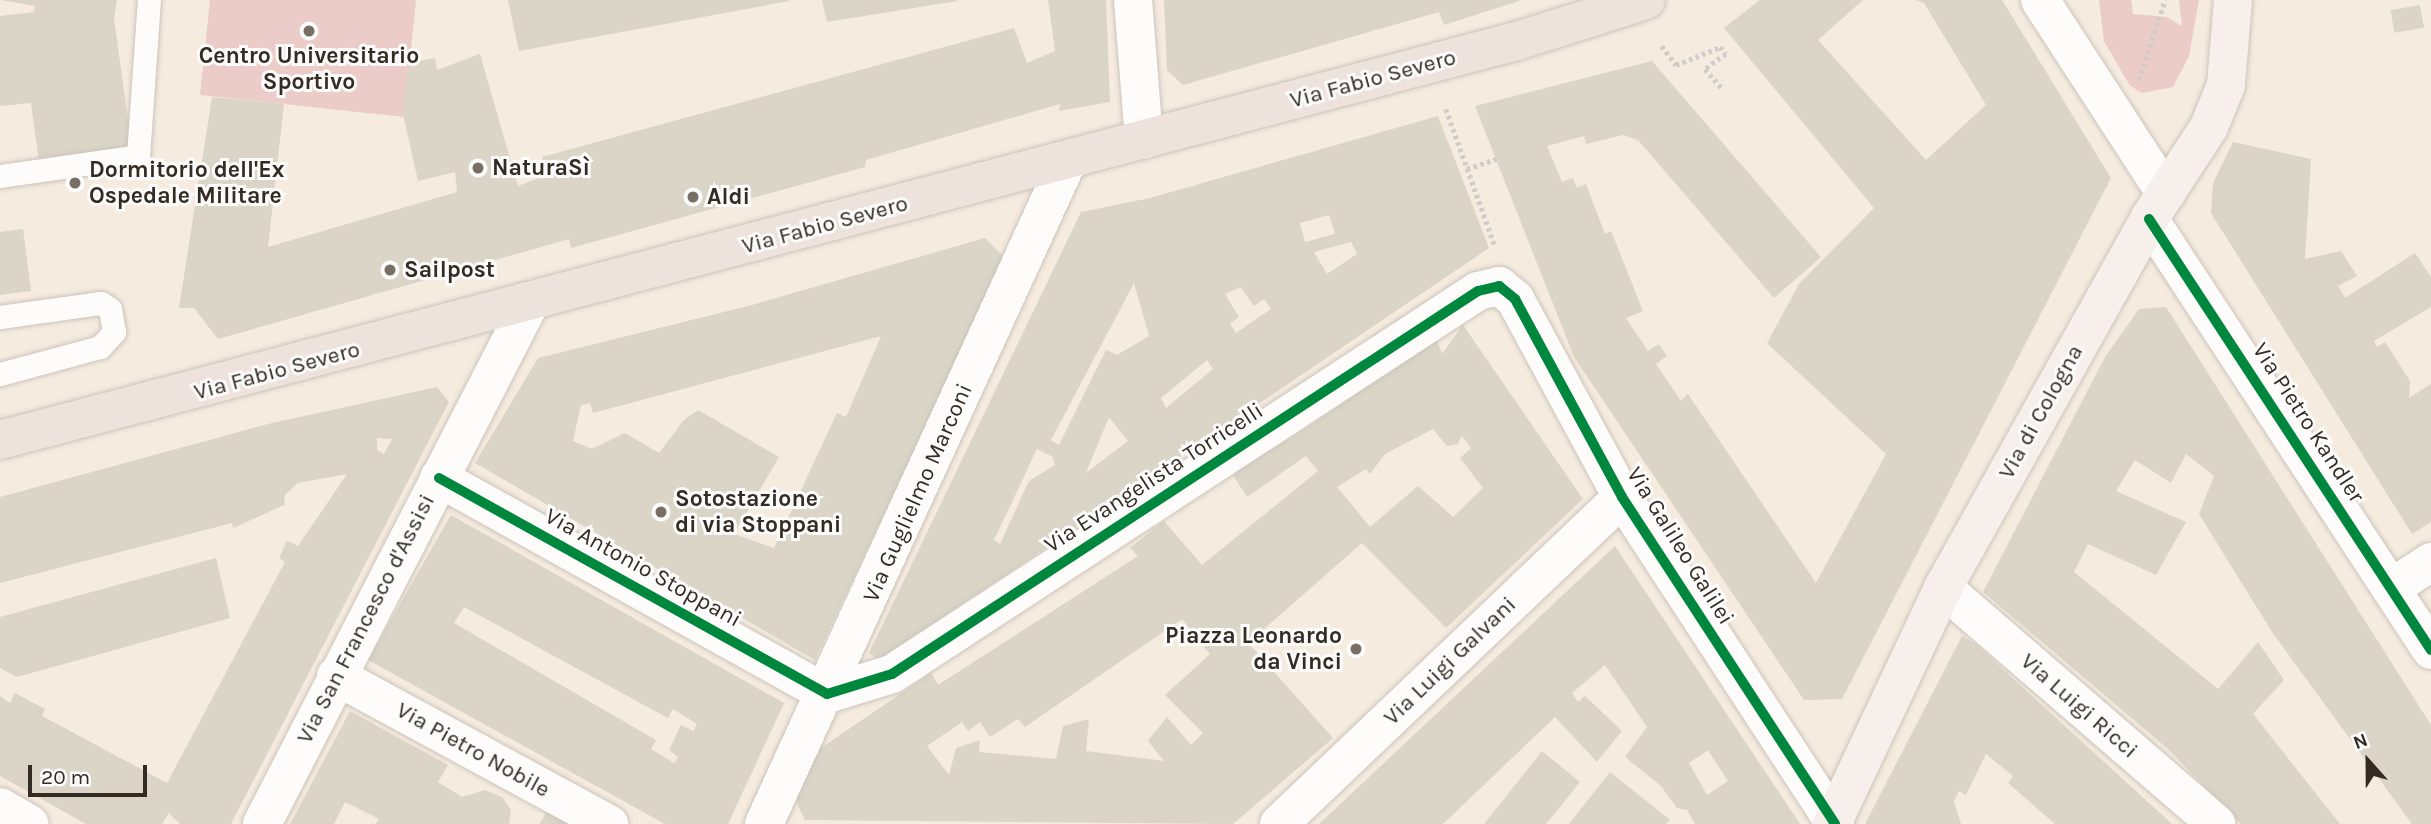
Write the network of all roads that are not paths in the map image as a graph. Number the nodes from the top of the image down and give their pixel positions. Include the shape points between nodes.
1 (149, 0) edge
2 (1133, 0) edge
3 (1646, 0) edge
4 (2040, 0) edge
5 (2233, 0) edge
6 (1144, 140) junction
7 (1068, 160) junction
8 (0, 176) edge
9 (2157, 207) junction
10 (1499, 270) joint
11 (530, 303) junction
12 (0, 317) edge
13 (0, 374) edge
14 (0, 440) edge
15 (439, 478) junction
16 (1622, 497) junction
17 (2431, 562) edge
18 (1942, 588) junction
19 (2391, 588) junction
20 (2431, 650) edge
21 (337, 676) junction
22 (827, 694) junction
23 (0, 807) edge
24 (1834, 823) edge
25 (30, 824) edge
26 (262, 824) edge
27 (609, 824) edge
28 (764, 824) edge
29 (1279, 824) edge
30 (2216, 824) edge

1 - 8 lane via 138,156
2 - 6 street
3 - 6 main road, Via Fabio Severo via 1520,40
4 - 9 street, Via Pietro Kandler
5 - 9 main road, Via di Cologna via 2225,85 2209,127
6 - 7 main road, Via Fabio Severo
7 - 11 main road, Via Fabio Severo
7 - 22 street, Via Guglielmo Marconi
9 - 18 main road, Via di Cologna
9 - 19 street, Via Pietro Kandler
10 - 16 street, Via Galileo Galilei
10 - 22 street, Via Evangelista Torricelli via 1478,291 892,674
11 - 14 main road, Via Fabio Severo
11 - 15 street, Via San Francesco d'Assisi
12 - 13 lane via 101,303 110,309 114,332 100,347
15 - 21 street, Via San Francesco d'Assisi
15 - 22 street, Via Antonio Stoppani
16 - 24 street, Via Galileo Galilei
16 - 29 street, Via Luigi Galvani
17 - 19 street
18 - 24 main road, Via di Cologna
18 - 30 street, Via Luigi Ricci
19 - 20 street, Via Pietro Kandler
21 - 26 street, Via San Francesco d'Assisi
21 - 27 street, Via Pietro Nobile
22 - 28 street, Via Guglielmo Marconi
23 - 25 street

